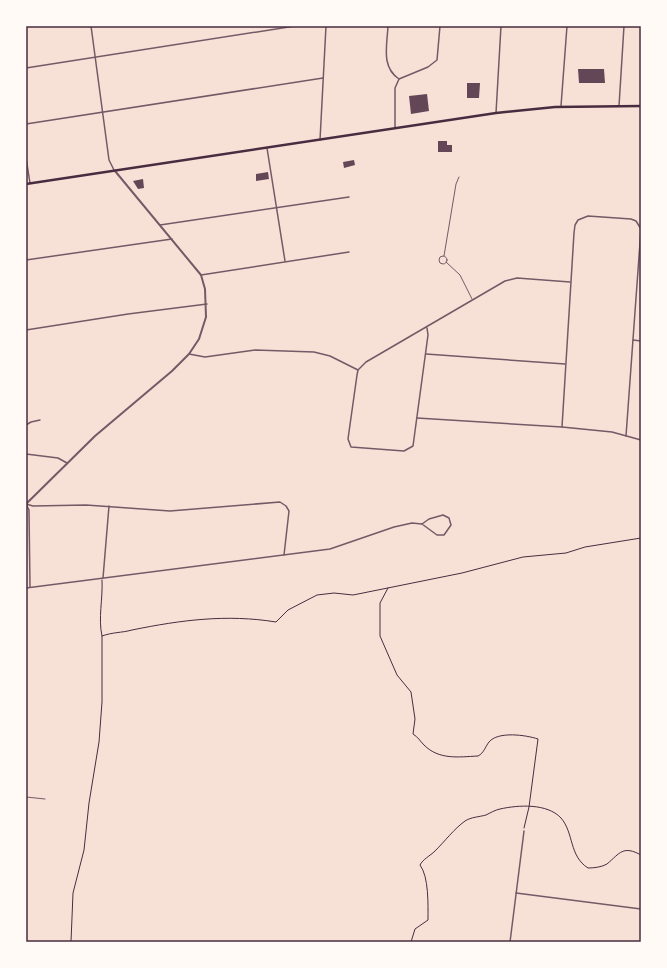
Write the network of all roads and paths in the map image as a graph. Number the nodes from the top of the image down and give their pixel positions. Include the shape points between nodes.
1 (91, 26) edge
2 (295, 26) edge
3 (326, 26) edge
4 (388, 26) edge
5 (440, 26) edge
6 (501, 26) edge
7 (567, 26) edge
8 (624, 26) edge
9 (95, 57) junction
10 (26, 68) edge
11 (323, 78) junction
12 (399, 79) junction
13 (561, 106) junction
14 (619, 106) junction
15 (641, 106) edge
16 (103, 112) junction
17 (496, 113) junction
18 (26, 124) edge
19 (395, 129) junction
20 (320, 140) junction
21 (267, 148) junction
22 (26, 158) edge
23 (115, 171) junction
24 (459, 177) dead end
25 (30, 183) junction
26 (26, 184) edge
27 (349, 197) dead end
28 (277, 206) junction
29 (160, 225) junction
30 (172, 239) junction
31 (349, 252) dead end
32 (444, 256) junction
33 (26, 260) edge
34 (285, 262) junction
35 (446, 262) junction
36 (201, 275) junction
37 (570, 282) junction
38 (472, 299) junction
39 (207, 304) junction
40 (426, 328) junction
41 (26, 330) edge
42 (633, 340) junction
43 (641, 341) edge
44 (190, 354) junction
45 (425, 354) junction
46 (565, 364) junction
47 (358, 370) junction
48 (417, 418) junction
49 (40, 420) dead end
50 (26, 425) edge
51 (562, 427) junction
52 (626, 436) junction
53 (641, 440) edge
54 (26, 454) edge
55 (67, 463) junction
56 (26, 504) edge
57 (109, 506) junction
58 (422, 524) junction
59 (641, 538) edge
60 (283, 556) junction
61 (102, 579) junction
62 (26, 588) edge
63 (30, 588) junction
64 (388, 588) junction
65 (102, 636) junction
66 (26, 797) edge
67 (45, 799) dead end
68 (529, 807) junction
69 (524, 831) joint
70 (641, 855) edge
71 (516, 893) junction
72 (641, 909) edge
73 (71, 942) edge
74 (411, 942) edge
75 (510, 942) edge

1 - 9 street
2 - 9 street
3 - 11 street
4 - 12 street via 387,62 392,74
5 - 12 street via 437,60 432,65
6 - 17 street
7 - 13 street
8 - 14 street
9 - 10 street
9 - 16 street
11 - 16 street
11 - 20 street
12 - 19 street via 396,88
13 - 14 main road
13 - 17 main road
14 - 15 main road
16 - 18 street
16 - 23 street via 109,160
17 - 19 main road
19 - 20 main road
20 - 21 main road
21 - 23 main road
21 - 28 street
22 - 25 street
23 - 25 main road
23 - 29 street
24 - 32 lane
25 - 26 main road
27 - 28 street
28 - 29 street
28 - 34 street
29 - 30 street
30 - 33 street
30 - 36 street
31 - 34 street
32 - 35 lane
32 - 35 lane via 440,256 439,261 442,264
34 - 36 street
35 - 38 lane via 460,275
36 - 39 street
37 - 38 street via 511,279
37 - 42 street via 575,225 578,220 585,217 631,219 639,224 641,229
37 - 46 street
38 - 40 street
39 - 41 street
39 - 44 street via 202,331
40 - 45 street via 428,335
40 - 47 street via 373,358
42 - 43 street
42 - 52 street
44 - 47 street via 205,357 255,350 314,352 330,356
44 - 55 street
45 - 46 street
45 - 48 street
46 - 51 street
47 - 48 street via 348,440 351,446 408,450 414,443
48 - 51 street
49 - 50 street
51 - 52 street via 612,432
52 - 53 street
54 - 55 street via 58,458
55 - 56 street
56 - 57 street
56 - 63 street via 29,510
57 - 60 street via 170,511 282,503 289,511
57 - 61 street
58 - 58 street via 440,536 447,533 451,525 449,518 443,515
58 - 60 street via 412,523 394,527 330,549
59 - 64 path via 566,553 523,557
60 - 61 street
61 - 63 street
61 - 65 path via 103,602 99,623
62 - 63 street
64 - 65 path via 353,595 317,594 288,610 276,622 257,619 191,619 126,632 112,632
64 - 68 path via 380,603 380,636 397,675 411,692 415,718 413,734 423,744 445,757 478,756 490,741 499,737 524,735 538,739
65 - 73 path via 99,742 84,850 73,893
66 - 67 lane
68 - 69 path
68 - 70 path via 543,808 561,819 568,832 574,854 588,868 606,865 622,851
68 - 74 path via 499,809 466,821 422,862 420,865 427,884 428,920 416,929
69 - 71 street
71 - 72 street
71 - 75 street

